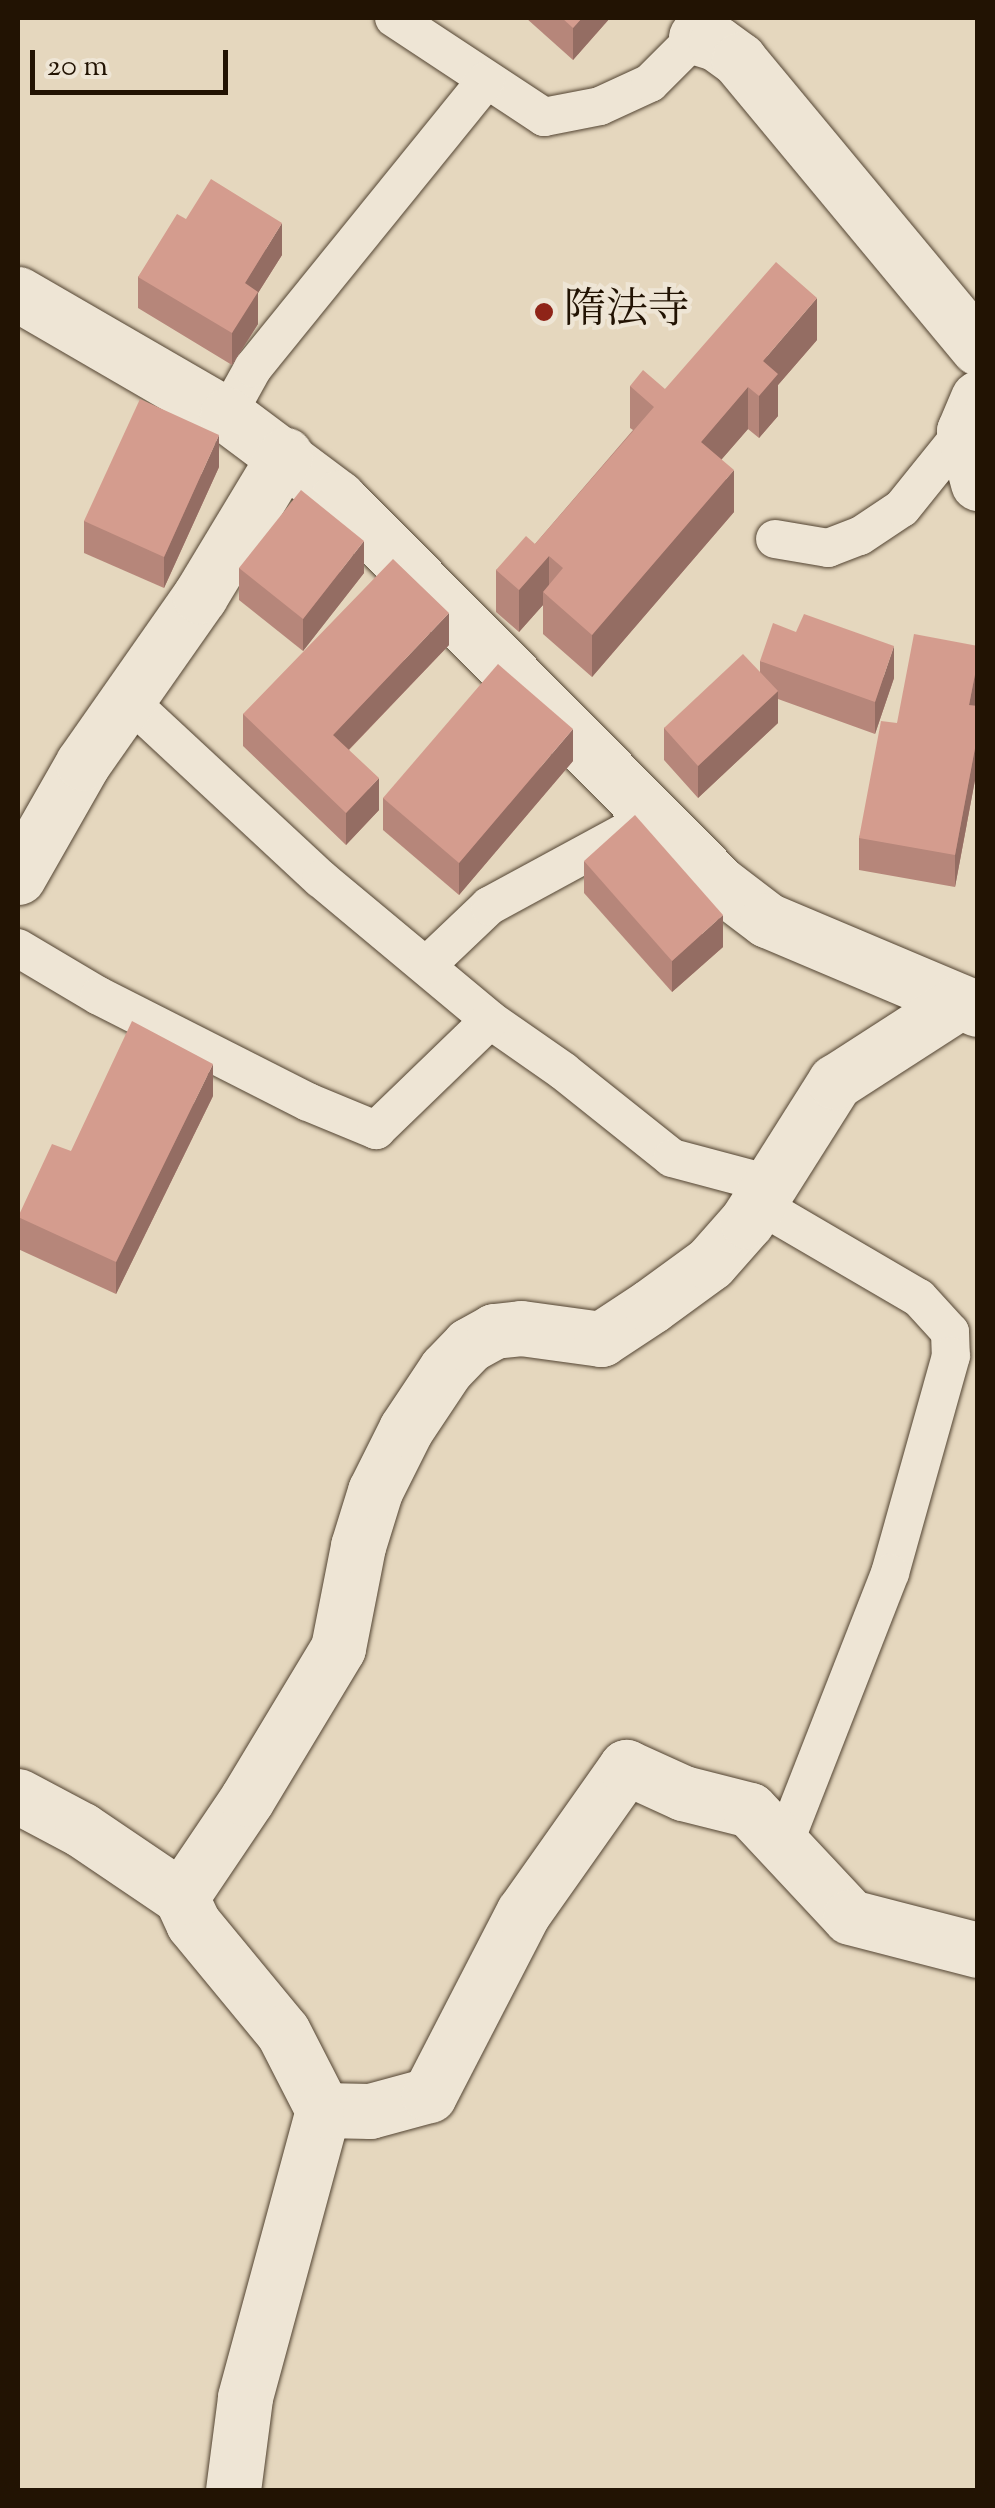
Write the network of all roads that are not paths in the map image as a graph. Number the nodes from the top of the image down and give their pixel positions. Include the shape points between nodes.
1 (394, 18) edge
2 (699, 27) edge
3 (486, 80) junction
4 (18, 294) edge
5 (978, 348) edge
6 (228, 415) junction
7 (971, 415) edge
8 (285, 455) junction
9 (978, 483) edge
10 (775, 539) dead end
11 (126, 698) junction
12 (654, 818) junction
13 (18, 877) edge
14 (18, 948) edge
15 (428, 965) junction
16 (968, 1005) edge
17 (490, 1020) junction
18 (764, 1194) junction
19 (18, 1796) edge
20 (783, 1846) junction
21 (181, 1897) junction
22 (978, 1950) edge
23 (322, 2110) junction
24 (233, 2490) edge

1 - 3 lane
2 - 3 lane via 650,83 568,115 544,117
2 - 5 street via 738,60
3 - 6 lane via 253,368
4 - 6 street
6 - 8 street
7 - 9 street
7 - 10 lane via 902,508 860,536 828,548
8 - 11 street via 200,596
8 - 12 street via 338,498
11 - 13 street
11 - 15 lane via 321,880
12 - 15 lane via 489,906
12 - 16 street via 767,920
14 - 17 lane via 256,1076 376,1130
15 - 17 lane
16 - 18 street via 835,1082
17 - 18 lane via 672,1158
18 - 20 lane via 928,1306 950,1332 952,1356 890,1573
18 - 21 street via 710,1263 601,1339 522,1328 494,1331 446,1369 406,1428 376,1492 338,1648
19 - 21 street
20 - 22 street via 850,1917
20 - 23 street via 750,1810 683,1793 626,1767 523,1913 429,2095 370,2111
21 - 23 street via 194,1923 283,2032
23 - 24 street via 245,2398

